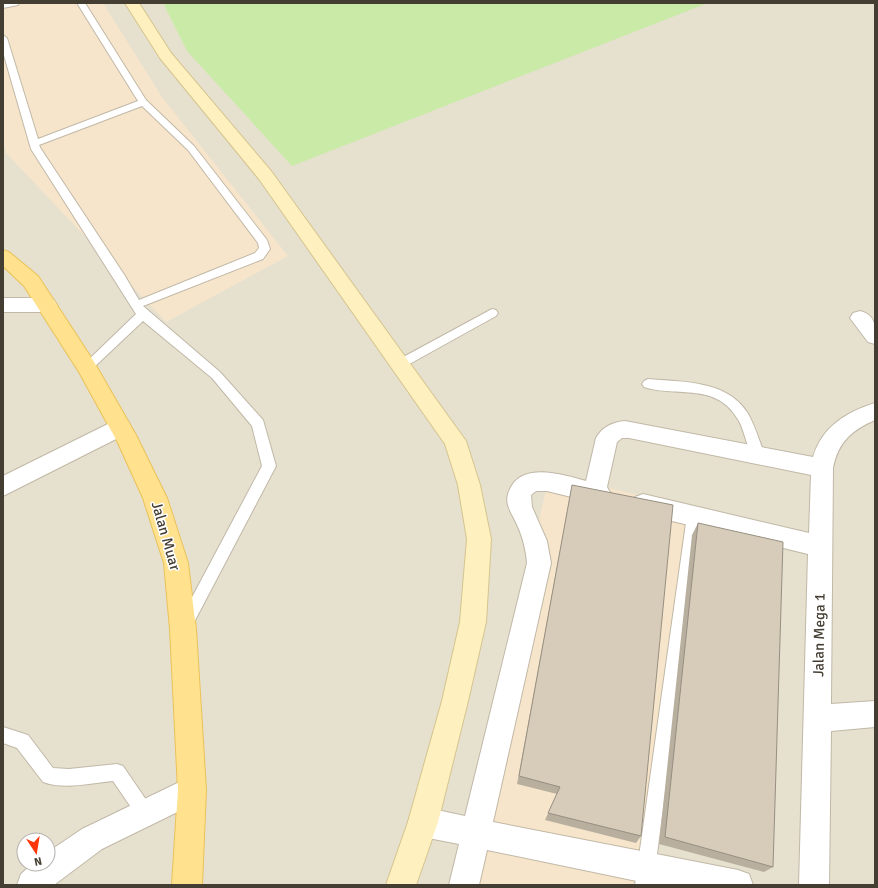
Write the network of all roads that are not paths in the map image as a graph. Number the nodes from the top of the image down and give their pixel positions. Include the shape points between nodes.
1 (15, 3) edge
2 (81, 3) edge
3 (132, 3) edge
4 (3, 6) edge
5 (3, 38) edge
6 (143, 102) junction
7 (35, 143) junction
8 (3, 256) edge
9 (3, 305) edge
10 (47, 305) junction
11 (140, 310) junction
12 (492, 313) dead end
13 (860, 318) dead end
14 (875, 337) edge
15 (400, 364) junction
16 (87, 367) junction
17 (648, 384) dead end
18 (875, 411) edge
19 (120, 427) junction
20 (758, 455) junction
21 (822, 468) junction
22 (3, 487) edge
23 (594, 493) junction
24 (694, 516) junction
25 (820, 546) junction
26 (183, 629) junction
27 (875, 714) edge
28 (817, 718) junction
29 (3, 735) edge
30 (192, 790) junction
31 (144, 813) junction
32 (423, 822) junction
33 (476, 834) junction
34 (645, 877) edge
35 (32, 885) edge
36 (187, 885) edge
37 (401, 885) edge
38 (464, 885) edge
39 (738, 885) edge
40 (814, 885) edge

1 - 4 lane
2 - 6 lane
3 - 15 street via 165,55 265,175
5 - 7 lane
6 - 7 lane
6 - 11 lane via 191,148 263,242 265,249 259,256
7 - 11 lane via 36,149
8 - 10 main road, Jalan Muar via 31,282
9 - 10 street
10 - 16 main road, Jalan Muar
11 - 16 lane
11 - 26 lane via 216,375 258,424 269,466
12 - 15 lane
13 - 14 street
15 - 32 street via 455,441 469,485 479,539 473,622
16 - 19 main road, Jalan Muar
17 - 20 lane via 707,390 726,398 741,414
18 - 21 street, Jalan Mega 1 via 851,422 836,435 826,452
19 - 22 street
19 - 26 main road, Jalan Muar via 155,498 176,563
20 - 21 street
20 - 23 street via 620,429 612,432 607,438
21 - 25 street, Jalan Mega 1
23 - 24 street
23 - 33 street via 548,480 535,480 525,485 519,494 519,504 537,542 539,563
24 - 25 street
24 - 34 lane
25 - 28 street, Jalan Mega 1
26 - 30 main road, Jalan Muar
27 - 28 street
28 - 40 street, Jalan Mega 1
29 - 31 lane via 22,741 49,776 117,772
30 - 31 street
30 - 36 main road, Jalan Muar
31 - 35 street via 92,839
32 - 33 street
32 - 37 street
33 - 34 street
33 - 38 street
34 - 39 street

